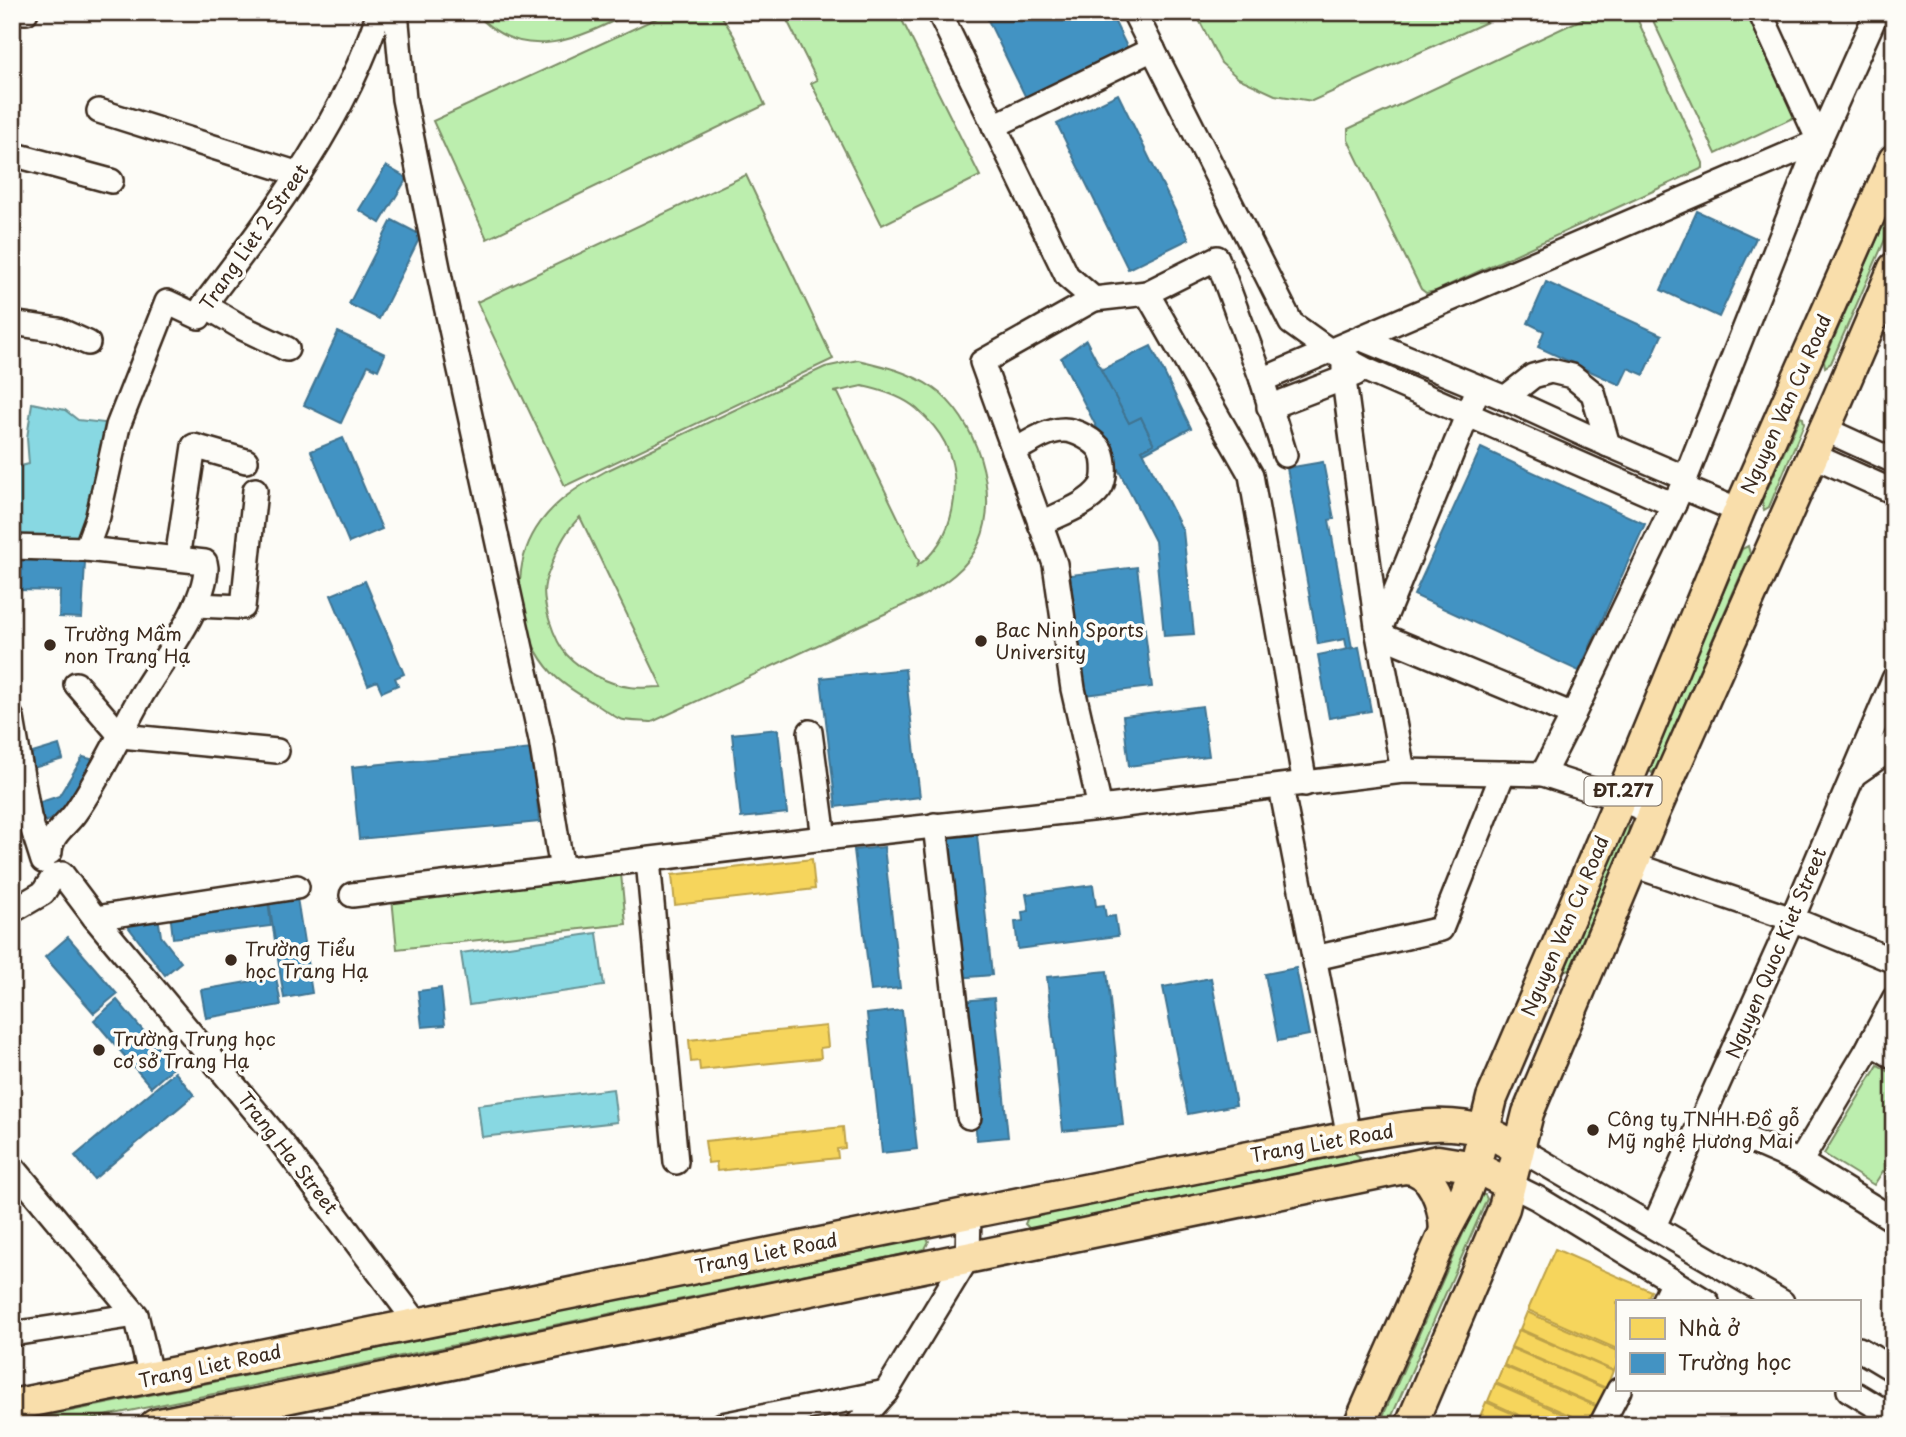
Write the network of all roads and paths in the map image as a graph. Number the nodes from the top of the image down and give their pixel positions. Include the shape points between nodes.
1 (379, 12) edge
2 (396, 12) edge
3 (939, 12) edge
4 (1134, 12) edge
5 (1760, 12) edge
6 (1877, 12) edge
7 (1153, 49) junction
8 (99, 111) dead end
9 (994, 126) junction
10 (1819, 141) junction
11 (12, 154) edge
12 (1894, 160) edge
13 (299, 174) junction
14 (111, 181) dead end
15 (1894, 268) edge
16 (1147, 293) junction
17 (1094, 299) junction
18 (204, 305) junction
19 (12, 323) edge
20 (1362, 339) junction
21 (88, 343) dead end
22 (287, 349) dead end
23 (1345, 365) junction
24 (1262, 380) junction
25 (1796, 383) junction
26 (1478, 389) junction
27 (1505, 398) junction
28 (1269, 407) junction
29 (1469, 415) junction
30 (1824, 429) junction
31 (1599, 441) junction
32 (1014, 451) junction
33 (1285, 455) dead end
34 (246, 461) dead end
35 (1894, 461) edge
36 (1575, 471) junction
37 (255, 490) dead end
38 (1681, 490) junction
39 (1894, 492) edge
40 (1739, 511) junction
41 (1040, 524) junction
42 (1780, 528) junction
43 (12, 547) edge
44 (86, 549) junction
45 (177, 559) junction
46 (196, 605) junction
47 (1378, 634) junction
48 (1894, 679) edge
49 (76, 684) dead end
50 (1573, 715) junction
51 (12, 718) edge
52 (810, 732) dead end
53 (121, 736) junction
54 (1894, 740) edge
55 (277, 751) dead end
56 (1403, 771) junction
57 (1503, 773) junction
58 (1543, 774) junction
59 (1853, 775) junction
60 (1305, 784) junction
61 (1281, 787) junction
62 (1620, 799) junction
63 (1100, 808) junction
64 (1654, 813) junction
65 (935, 825) junction
66 (824, 838) junction
67 (648, 860) junction
68 (1633, 865) junction
69 (52, 866) junction
70 (562, 870) junction
71 (297, 887) dead end
72 (352, 895) dead end
73 (12, 911) edge
74 (95, 918) junction
75 (1792, 919) junction
76 (1315, 958) junction
77 (1894, 961) edge
78 (1894, 999) edge
79 (1871, 1043) junction
80 (1894, 1057) edge
81 (969, 1117) dead end
82 (1703, 1120) junction
83 (1484, 1131) junction
84 (1349, 1137) junction
85 (1518, 1148) junction
86 (676, 1162) dead end
87 (1800, 1162) junction
88 (12, 1166) edge
89 (1475, 1167) junction
90 (1403, 1168) junction
91 (1509, 1184) junction
92 (969, 1212) junction
93 (1894, 1220) edge
94 (1654, 1226) junction
95 (1445, 1231) junction
96 (968, 1257) junction
97 (1673, 1281) junction
98 (1664, 1300) edge
99 (1704, 1300) edge
100 (1779, 1300) edge
101 (136, 1315) junction
102 (417, 1323) junction
103 (12, 1334) edge
104 (1860, 1350) edge
105 (1894, 1370) edge
106 (151, 1378) junction
107 (886, 1392) junction
108 (1618, 1392) edge
109 (1852, 1392) edge
110 (12, 1405) edge
111 (1894, 1417) edge
112 (858, 1424) edge
113 (155, 1425) edge
114 (722, 1425) edge
115 (1359, 1425) edge
116 (1411, 1425) edge
117 (1601, 1425) edge

1 - 13 street, Trang Liet 2 Street via 367,51
2 - 70 street via 404,99 541,740
3 - 9 street
4 - 7 street
5 - 10 street
6 - 10 street
7 - 9 street
7 - 23 street via 1291,323
8 - 13 street
9 - 17 street via 1067,276
10 - 20 street
10 - 38 street
11 - 14 street
12 - 25 main road, Nguyen Van Cu Road / ĐT.277
13 - 18 street, Trang Liet 2 Street
15 - 30 main road, Nguyen Van Cu Road / ĐT.277
16 - 17 street
16 - 24 street via 1217,258
16 - 60 street via 1251,475
17 - 32 street via 982,362
18 - 22 street
18 - 44 street, Trang Liet 2 Street via 199,317 167,302 118,426
19 - 21 street via 59,330
20 - 23 street
20 - 26 street
23 - 24 street
23 - 28 street
23 - 29 street
23 - 47 street
24 - 28 street
25 - 30 main road
25 - 40 main road, Nguyen Van Cu Road / ĐT.277
26 - 27 street
26 - 29 street
27 - 31 street
27 - 31 street via 1533,376 1551,371 1572,376 1593,393
28 - 33 street
29 - 36 street
29 - 47 street
30 - 35 street
30 - 39 street
30 - 42 main road, Nguyen Van Cu Road / ĐT.277
31 - 36 street
31 - 38 street
32 - 41 street
32 - 41 street via 1051,432 1067,430 1087,438 1101,451 1103,485 1091,498
34 - 45 street via 194,446
36 - 38 street
37 - 46 street via 243,607
38 - 40 street
38 - 50 street
40 - 42 main road
40 - 62 main road, Nguyen Van Cu Road / ĐT.277
41 - 63 street via 1055,564 1073,689
42 - 64 main road, Nguyen Van Cu Road / ĐT.277
43 - 44 street
44 - 45 street
45 - 46 street via 205,562
46 - 53 street
47 - 50 street
47 - 56 street
48 - 59 street, Nguyen Quoc Kiet Street
49 - 53 street
50 - 58 street
51 - 69 street, Trang Ha Street via 29,817
52 - 66 street
53 - 55 street
53 - 69 street via 74,815 51,842
54 - 59 street via 1883,754
56 - 57 street
56 - 60 street
57 - 58 street
57 - 76 street via 1441,929
58 - 62 street
59 - 75 street, Nguyen Quoc Kiet Street
60 - 61 street
61 - 63 street
61 - 76 street
62 - 64 street
62 - 83 main road, Nguyen Van Cu Road / ĐT.277 via 1492,1098
63 - 65 street
64 - 68 main road, Nguyen Van Cu Road / ĐT.277
65 - 66 street
65 - 81 street
66 - 67 street
67 - 70 street
67 - 86 street
68 - 75 street
68 - 85 main road, Nguyen Van Cu Road / ĐT.277 via 1528,1112
69 - 73 street via 43,893
69 - 74 street, Trang Ha Street
70 - 72 street
71 - 74 street
74 - 102 street, Trang Ha Street via 281,1142
75 - 77 street
75 - 82 street, Nguyen Quoc Kiet Street
76 - 84 street
78 - 79 street
79 - 80 street
79 - 87 street
82 - 87 street
82 - 94 street, Nguyen Quoc Kiet Street
83 - 84 main road, Trang Liet Road via 1439,1124
83 - 85 main road, Trang Liet Road
83 - 89 main road, Nguyen Van Cu Road / ĐT.277
84 - 92 main road, Trang Liet Road
85 - 91 main road, Nguyen Van Cu Road / ĐT.277
85 - 94 street
87 - 93 street
88 - 101 street
89 - 90 main road, Trang Liet Road via 1438,1161
89 - 91 main road, Trang Liet Road
89 - 95 main road, Nguyen Van Cu Road / ĐT.277
90 - 95 main road via 1419,1171 1429,1180 1442,1205
90 - 96 main road, Trang Liet Road
91 - 97 street
91 - 116 main road, Nguyen Van Cu Road / ĐT.277 via 1503,1211
92 - 96 street
92 - 102 main road, Trang Liet Road
94 - 100 street
95 - 115 main road, Nguyen Van Cu Road / ĐT.277
96 - 107 street
96 - 113 main road, Trang Liet Road
97 - 98 street
97 - 99 street
101 - 103 street
101 - 106 street
102 - 106 main road, Trang Liet Road
104 - 105 street
106 - 110 main road, Trang Liet Road
107 - 112 street
107 - 114 street
108 - 117 street
109 - 111 street

